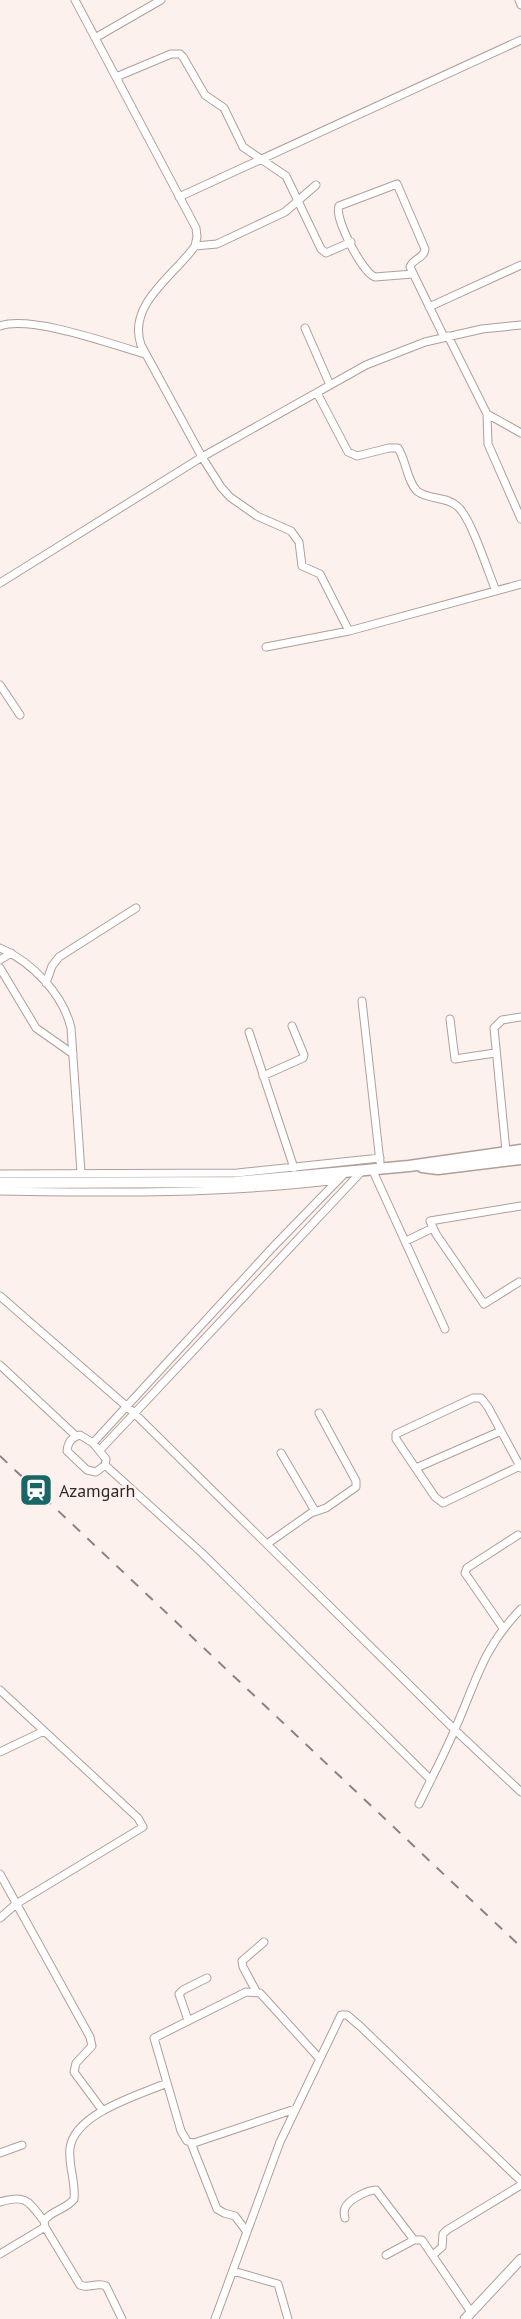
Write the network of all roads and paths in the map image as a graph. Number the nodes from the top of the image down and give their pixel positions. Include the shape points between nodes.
1 (75, 0) edge
2 (161, 0) edge
3 (519, 0) edge
4 (521, 5) edge
5 (95, 38) junction
6 (521, 40) edge
7 (116, 77) junction
8 (262, 159) junction
9 (316, 185) dead end
10 (179, 197) junction
11 (299, 201) junction
12 (351, 242) junction
13 (195, 246) junction
14 (521, 265) edge
15 (413, 274) junction
16 (429, 307) junction
17 (521, 325) edge
18 (0, 326) edge
19 (305, 328) dead end
20 (446, 337) junction
21 (145, 354) junction
22 (330, 385) junction
23 (316, 393) junction
24 (487, 414) junction
25 (521, 433) edge
26 (202, 458) junction
27 (521, 519) edge
28 (0, 583) edge
29 (521, 584) edge
30 (496, 591) junction
31 (349, 631) junction
32 (266, 647) dead end
33 (0, 685) edge
34 (20, 716) dead end
35 (136, 908) dead end
36 (0, 948) edge
37 (10, 953) junction
38 (0, 960) edge
39 (0, 968) edge
40 (46, 983) junction
41 (362, 1001) dead end
42 (521, 1017) edge
43 (450, 1019) dead end
44 (292, 1026) dead end
45 (249, 1032) dead end
46 (495, 1053) junction
47 (73, 1054) junction
48 (263, 1077) junction
49 (521, 1150) edge
50 (506, 1151) junction
51 (521, 1160) edge
52 (374, 1166) junction
53 (410, 1166) junction
54 (294, 1168) junction
55 (81, 1172) junction
56 (346, 1172) junction
57 (0, 1174) edge
58 (338, 1180) junction
59 (0, 1183) edge
60 (0, 1191) edge
61 (521, 1206) edge
62 (433, 1228) junction
63 (406, 1241) junction
64 (519, 1282) dead end
65 (0, 1296) edge
66 (446, 1329) dead end
67 (0, 1365) edge
68 (126, 1407) junction
69 (133, 1412) junction
70 (319, 1413) dead end
71 (501, 1431) junction
72 (76, 1436) junction
73 (93, 1443) junction
74 (100, 1449) junction
75 (281, 1453) dead end
76 (105, 1465) junction
77 (520, 1467) edge
78 (416, 1468) junction
79 (315, 1511) junction
80 (518, 1534) dead end
81 (267, 1544) junction
82 (521, 1609) edge
83 (502, 1628) junction
84 (0, 1690) edge
85 (455, 1730) junction
86 (44, 1731) junction
87 (0, 1752) edge
88 (430, 1780) junction
89 (521, 1792) edge
90 (419, 1804) dead end
91 (0, 1874) edge
92 (16, 1904) junction
93 (0, 1918) edge
94 (264, 1942) dead end
95 (207, 1978) dead end
96 (256, 1991) junction
97 (188, 2020) junction
98 (319, 2058) junction
99 (167, 2084) junction
100 (295, 2109) junction
101 (103, 2111) junction
102 (191, 2143) junction
103 (22, 2145) dead end
104 (0, 2153) edge
105 (521, 2183) edge
106 (0, 2202) edge
107 (345, 2218) dead end
108 (44, 2224) junction
109 (247, 2232) junction
110 (414, 2241) junction
111 (0, 2254) edge
112 (386, 2255) dead end
113 (433, 2255) junction
114 (521, 2259) edge
115 (233, 2271) junction
116 (468, 2315) edge
117 (214, 2318) edge
118 (122, 2319) edge
119 (288, 2319) edge

1 - 5 street
2 - 5 street
3 - 4 street
5 - 7 street
6 - 8 street
7 - 8 street via 171,54 180,54 205,95 224,108 243,147
7 - 10 street
8 - 10 street
8 - 11 street via 286,176
9 - 11 street
10 - 13 street via 196,228
11 - 12 street via 323,252
11 - 13 street via 285,212 217,244
12 - 15 street via 370,275
12 - 15 street via 338,215 339,206 398,184 425,249 410,264
13 - 21 street via 144,307 137,334
14 - 16 street
15 - 16 street
16 - 20 street
17 - 20 street via 482,328
18 - 21 street via 20,322 40,325
19 - 22 street
20 - 22 street via 385,356
20 - 24 street
21 - 26 street
22 - 23 street
23 - 26 street
23 - 30 street via 348,452 357,456 398,448 416,489 458,507
24 - 25 street
24 - 27 street via 488,444
26 - 28 street
26 - 31 street via 230,497 296,536 300,562 320,574
29 - 30 street
30 - 31 street
31 - 32 street
33 - 34 street
35 - 40 street via 59,957
36 - 37 street
37 - 38 street
37 - 40 street
39 - 47 street via 36,1028
40 - 47 street via 69,1018
41 - 52 street
42 - 46 street via 495,1024
43 - 46 street via 455,1059
44 - 48 street via 303,1058
45 - 48 street
46 - 50 street
47 - 55 street
48 - 54 street
49 - 50 main road
50 - 53 main road
51 - 53 main road via 438,1169
52 - 53 main road
52 - 54 street
52 - 56 main road
52 - 63 street
52 - 69 street
54 - 55 street via 237,1173
55 - 57 street
56 - 58 street
56 - 59 main road via 235,1182
58 - 60 street via 254,1189 132,1194
58 - 68 street
61 - 62 street via 430,1221
62 - 63 street
62 - 64 street via 484,1304
63 - 66 street
65 - 68 street
67 - 72 street
68 - 69 street
68 - 73 street
69 - 74 street
69 - 81 street
70 - 79 street via 357,1485 333,1504
71 - 77 street
71 - 78 street
71 - 78 street via 485,1402 473,1398 396,1434
72 - 73 street via 87,1437
72 - 76 street via 68,1445 72,1457 87,1470 96,1472
73 - 74 street
74 - 76 street
75 - 79 street
76 - 88 street via 202,1552
77 - 78 street via 444,1503 437,1500
79 - 81 street
80 - 83 street via 465,1573
81 - 85 street
82 - 83 street
83 - 85 street via 484,1657
84 - 86 street
85 - 88 street
85 - 89 street
86 - 87 street
86 - 92 street via 143,1827
88 - 90 street
91 - 92 street
92 - 93 street
92 - 101 street via 92,2041 74,2072
94 - 96 street via 242,1960
95 - 97 street via 179,1994
96 - 97 street via 246,1992
96 - 98 street
97 - 99 street via 154,2038
98 - 100 street
98 - 105 street via 338,2017 347,2015
99 - 101 street
99 - 102 street via 183,2137
100 - 102 street
100 - 109 street
101 - 108 street via 93,2116 73,2139 70,2157 74,2199 47,2216
102 - 109 street via 217,2209 235,2216
103 - 104 street
105 - 113 street via 447,2230 442,2247
106 - 108 street via 22,2198
107 - 110 street via 348,2204 376,2190
108 - 111 street
108 - 118 street via 80,2285 106,2286
109 - 115 street
110 - 112 street
110 - 113 street via 422,2240
113 - 116 street
114 - 116 main road
115 - 117 street
115 - 119 street via 276,2282

